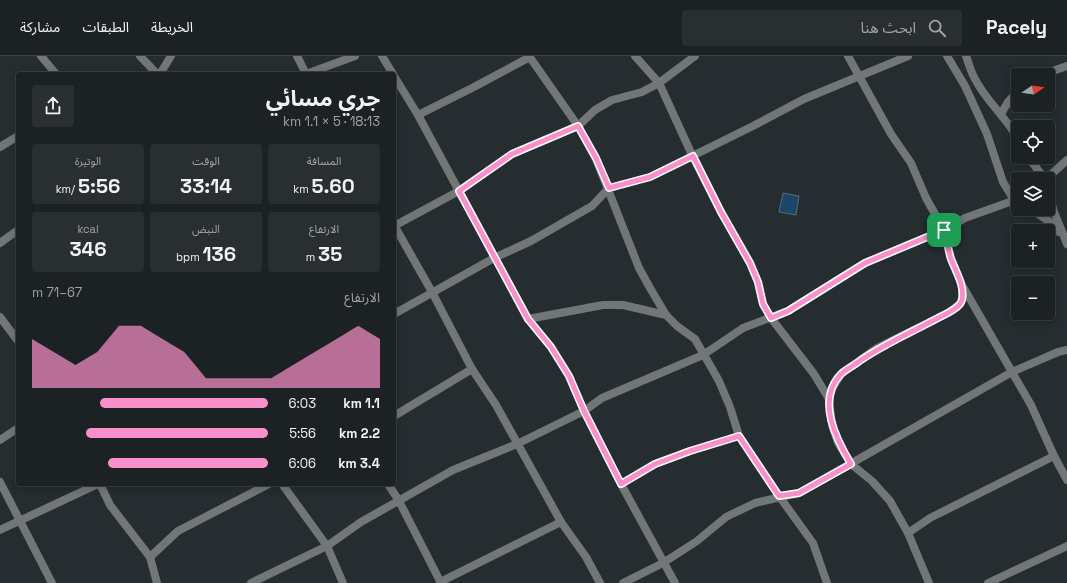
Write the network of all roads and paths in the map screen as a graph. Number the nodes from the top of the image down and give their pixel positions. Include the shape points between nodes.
1 (140, 56) edge
2 (171, 56) edge
3 (297, 56) edge
4 (355, 56) edge
5 (382, 56) edge
6 (530, 56) edge
7 (635, 56) edge
8 (695, 56) edge
9 (848, 56) edge
10 (908, 56) edge
11 (947, 56) edge
12 (966, 56) edge
13 (44, 57) edge
14 (1067, 66) edge
15 (1055, 70) edge
16 (55, 72) edge
17 (156, 72) edge
18 (159, 72) edge
19 (305, 72) edge
20 (311, 72) edge
21 (392, 72) edge
22 (860, 76) junction
23 (396, 78) edge
24 (659, 83) junction
25 (1011, 98) edge
26 (418, 114) junction
27 (1001, 114) junction
28 (578, 126) junction
29 (1011, 126) edge
30 (16, 137) edge
31 (0, 147) edge
32 (693, 156) junction
33 (1067, 160) edge
34 (1033, 164) edge
35 (1040, 172) edge
36 (1053, 172) edge
37 (609, 188) junction
38 (459, 191) junction
39 (1011, 192) edge
40 (1011, 202) edge
41 (1055, 215) edge
42 (1040, 216) edge
43 (396, 225) edge
44 (396, 229) edge
45 (944, 230) junction
46 (16, 231) edge
47 (1065, 241) edge
48 (0, 243) edge
49 (494, 258) junction
50 (962, 285) junction
51 (432, 292) junction
52 (396, 313) edge
53 (666, 315) junction
54 (0, 317) edge
55 (771, 318) junction
56 (528, 319) junction
57 (16, 336) edge
58 (1067, 350) edge
59 (703, 355) junction
60 (472, 369) junction
61 (1012, 372) junction
62 (829, 399) junction
63 (584, 411) junction
64 (396, 415) edge
65 (16, 429) edge
66 (739, 436) junction
67 (0, 440) edge
68 (517, 444) junction
69 (1054, 456) junction
70 (851, 464) junction
71 (1067, 480) edge
72 (0, 482) edge
73 (621, 484) junction
74 (95, 486) edge
75 (100, 486) edge
76 (265, 486) edge
77 (283, 486) edge
78 (389, 486) edge
79 (779, 496) junction
80 (399, 501) junction
81 (21, 521) junction
82 (561, 522) junction
83 (0, 530) edge
84 (908, 533) junction
85 (327, 546) junction
86 (1067, 546) edge
87 (150, 558) junction
88 (663, 563) junction
89 (441, 582) edge
90 (825, 582) edge
91 (52, 583) edge
92 (158, 583) edge
93 (251, 583) edge
94 (343, 583) edge
95 (600, 583) edge
96 (623, 583) edge
97 (675, 583) edge
98 (929, 583) edge
99 (988, 583) edge

1 - 17 street
2 - 18 street
3 - 19 street
4 - 20 street
5 - 21 street
6 - 26 street via 474,88
6 - 28 street
7 - 24 street
8 - 24 street
9 - 22 street
10 - 22 street
11 - 39 street via 965,86 987,134 1003,182
12 - 27 street via 975,80
13 - 16 street
14 - 15 street
22 - 32 street via 804,99
22 - 45 street via 891,134 911,163 926,198
23 - 26 street
24 - 28 street via 642,92 612,100 595,110
24 - 32 street
25 - 27 street
26 - 38 street
27 - 29 street
28 - 37 street
28 - 38 street via 512,154
30 - 31 street
32 - 37 street via 650,177
32 - 55 street via 750,263 763,304
33 - 36 street
34 - 35 street
37 - 49 street via 592,206 531,241
37 - 53 street via 638,268
38 - 43 street
38 - 49 street
40 - 45 street via 965,218
41 - 47 street
42 - 47 street via 1054,226
44 - 51 street
45 - 50 street via 951,258
45 - 55 street via 865,263 788,311
46 - 48 street
49 - 51 street
49 - 56 street
50 - 61 street
50 - 62 street via 960,304 943,316 877,348 841,374
51 - 52 street
51 - 60 street
53 - 56 street via 623,305 603,305
53 - 59 street via 676,326 695,339
54 - 57 street
55 - 59 street via 742,328
55 - 62 street via 814,374
56 - 63 street via 551,347 569,376
58 - 61 street
59 - 63 street via 602,398
59 - 66 street via 719,381
60 - 64 street
60 - 68 street via 496,405
61 - 69 street via 1031,405
61 - 70 street
62 - 70 street via 832,425 838,443
63 - 68 street
63 - 73 street
65 - 67 street
66 - 73 street via 655,464
66 - 79 street
68 - 80 street via 453,470
68 - 82 street
69 - 71 street
69 - 84 street via 930,518
70 - 79 street via 799,493
70 - 84 street via 872,481 890,501
72 - 81 street
73 - 88 street
74 - 81 street
75 - 87 street via 110,505
76 - 87 street via 178,531
77 - 85 street
78 - 80 street
79 - 88 street via 755,503 726,517 697,541
79 - 90 street via 813,543
80 - 85 street via 361,522
80 - 89 street
81 - 83 street
81 - 91 street
82 - 89 street
82 - 95 street
84 - 98 street
85 - 93 street
85 - 94 street
86 - 99 street
87 - 92 street
88 - 96 street
88 - 97 street

